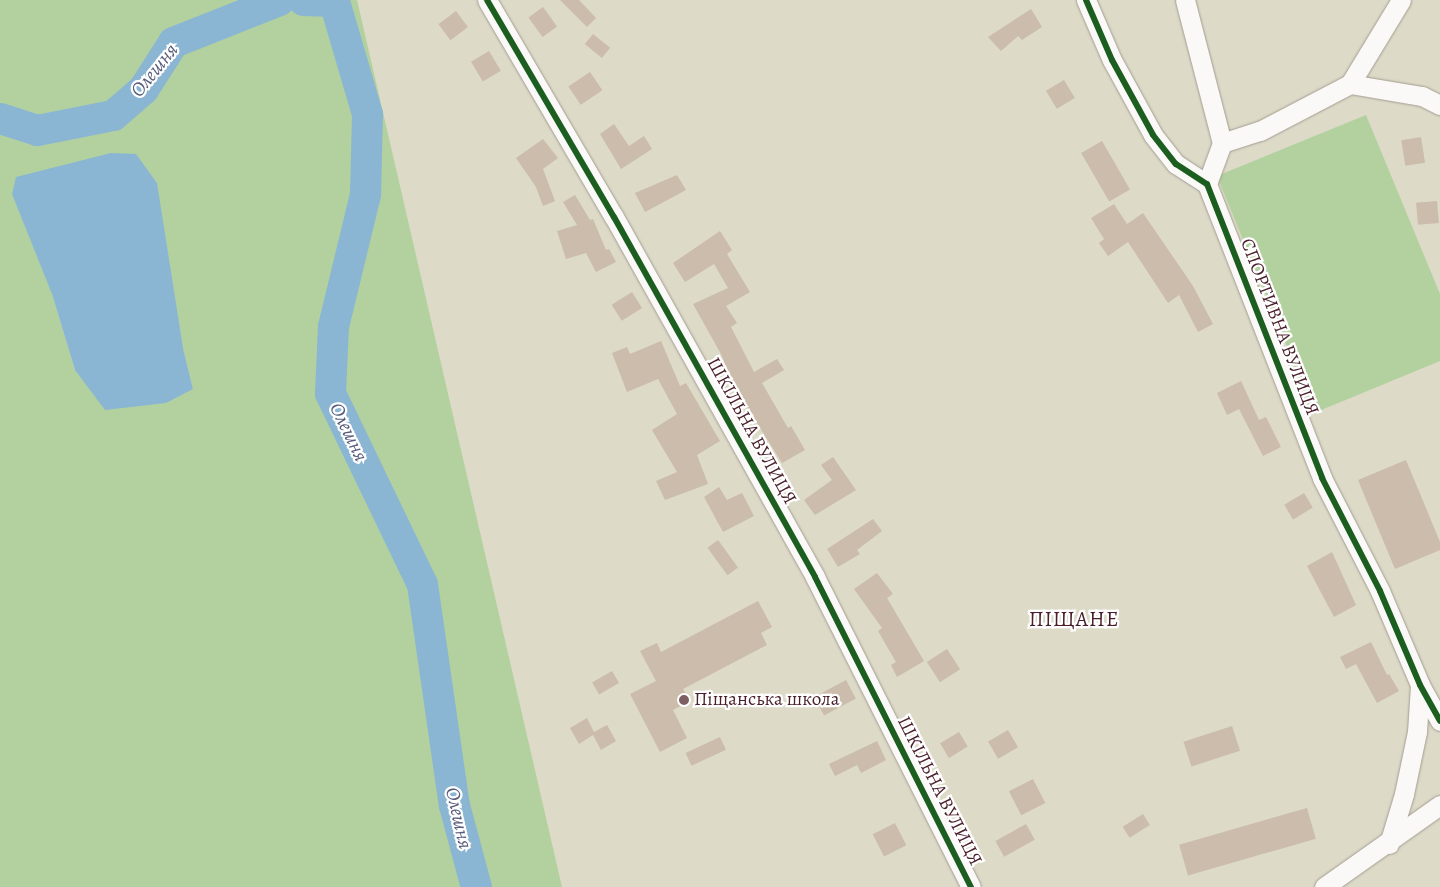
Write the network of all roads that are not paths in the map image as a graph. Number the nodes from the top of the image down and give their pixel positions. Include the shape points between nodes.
1 (487, 0) edge
2 (1086, 0) edge
3 (1185, 0) edge
4 (1401, 0) edge
5 (1350, 84) junction
6 (1440, 105) edge
7 (1222, 143) junction
8 (1207, 184) junction
9 (1420, 685) junction
10 (1440, 721) edge
11 (1440, 805) edge
12 (1389, 844) junction
13 (971, 887) edge
14 (1324, 887) edge

1 - 13 street, ШКІЛЬНА ВУЛИЦЯ via 614,217 815,577
2 - 8 street via 1112,60 1153,135 1176,164
3 - 7 street
4 - 5 street
5 - 6 street via 1422,96
5 - 7 street via 1260,131
7 - 8 street
8 - 9 street, СПОРТИВНА ВУЛИЦЯ via 1322,478 1380,591
9 - 10 street, СПОРТИВНА ВУЛИЦЯ
9 - 12 street via 1417,732
11 - 12 street
12 - 14 street

